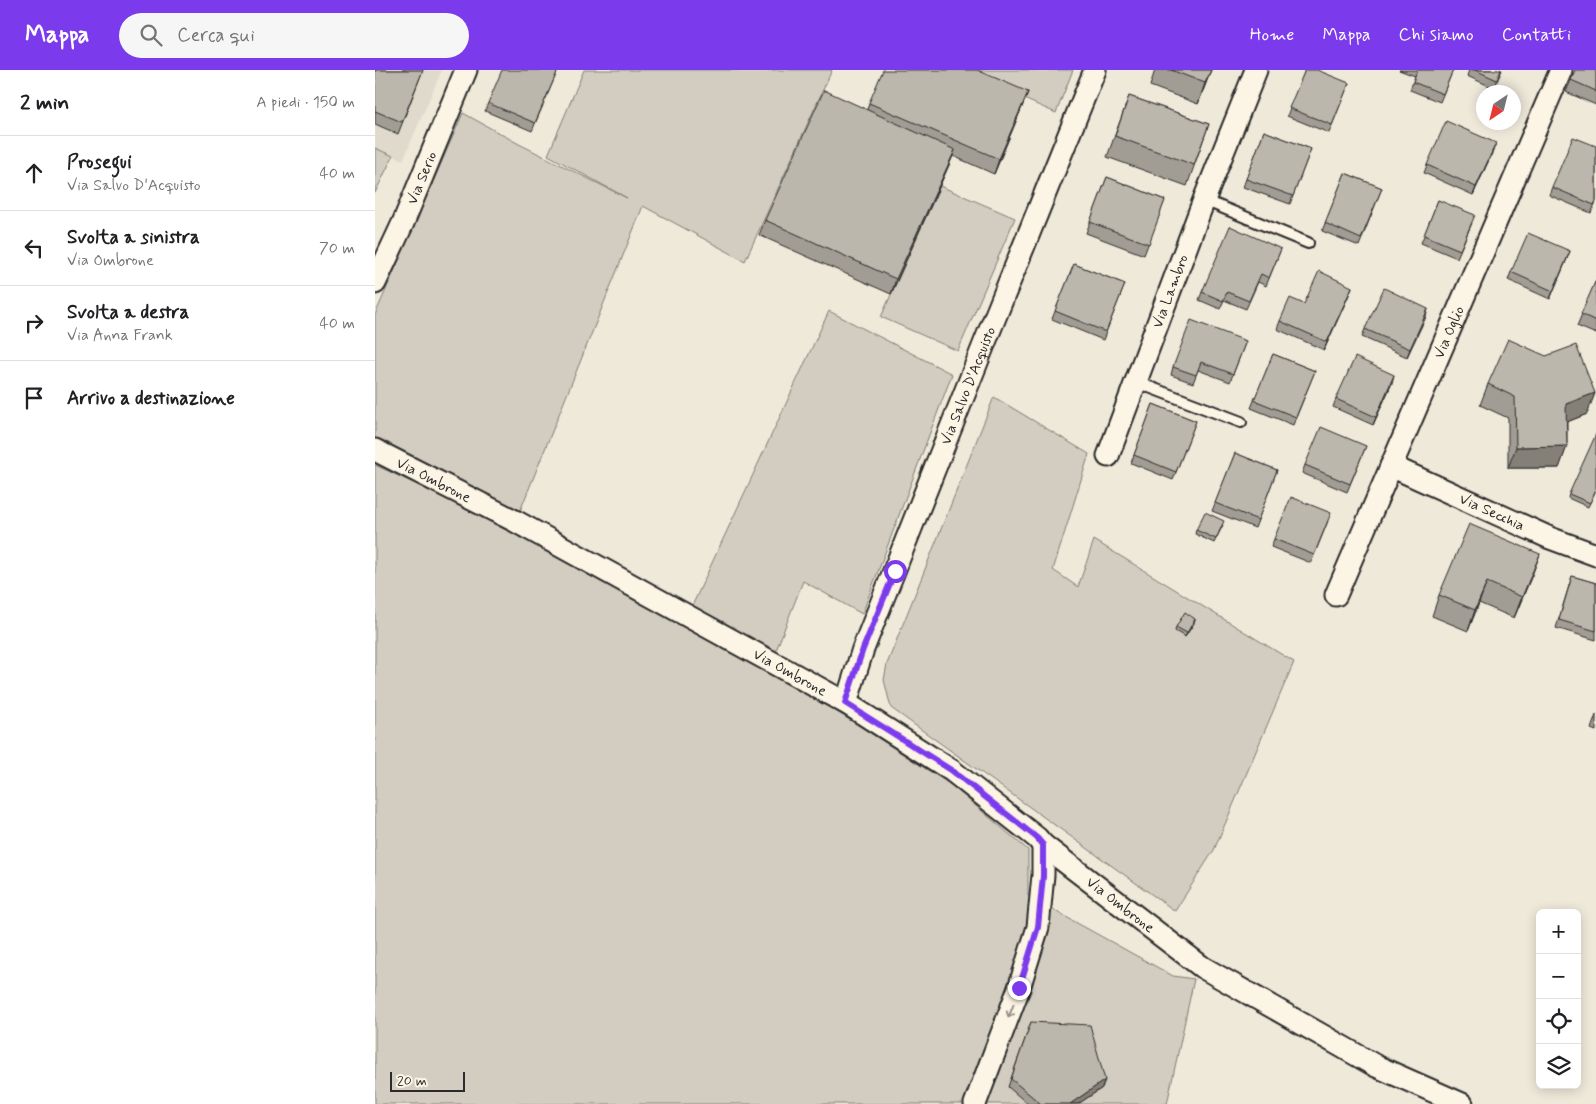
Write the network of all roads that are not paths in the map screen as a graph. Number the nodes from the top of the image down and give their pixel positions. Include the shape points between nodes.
1 (466, 70) edge
2 (1095, 70) edge
3 (1256, 70) edge
4 (1561, 70) edge
5 (1205, 200) junction
6 (1308, 243) dead end
7 (375, 283) edge
8 (1136, 382) junction
9 (1241, 422) dead end
10 (375, 450) edge
11 (1108, 456) dead end
12 (1391, 466) junction
13 (1596, 555) edge
14 (1336, 595) dead end
15 (845, 703) junction
16 (1043, 845) junction
17 (975, 1104) edge
18 (1462, 1104) edge

1 - 7 street, Via Serio
2 - 15 street, Via Salvo D'Acquisto via 863,649
3 - 5 street, Via Lambro
4 - 12 street, Via Oglio
5 - 6 lane
5 - 8 street, Via Lambro
8 - 9 lane
8 - 11 street, Via Lambro
10 - 15 street, Via Ombrone via 515,521
12 - 13 street, Via Secchia via 1541,534
12 - 14 street, Via Oglio
15 - 16 street, Via Ombrone via 951,770
16 -> 17 street via 1038,927 1019,988
16 - 18 street, Via Ombrone via 1202,967 1376,1066

